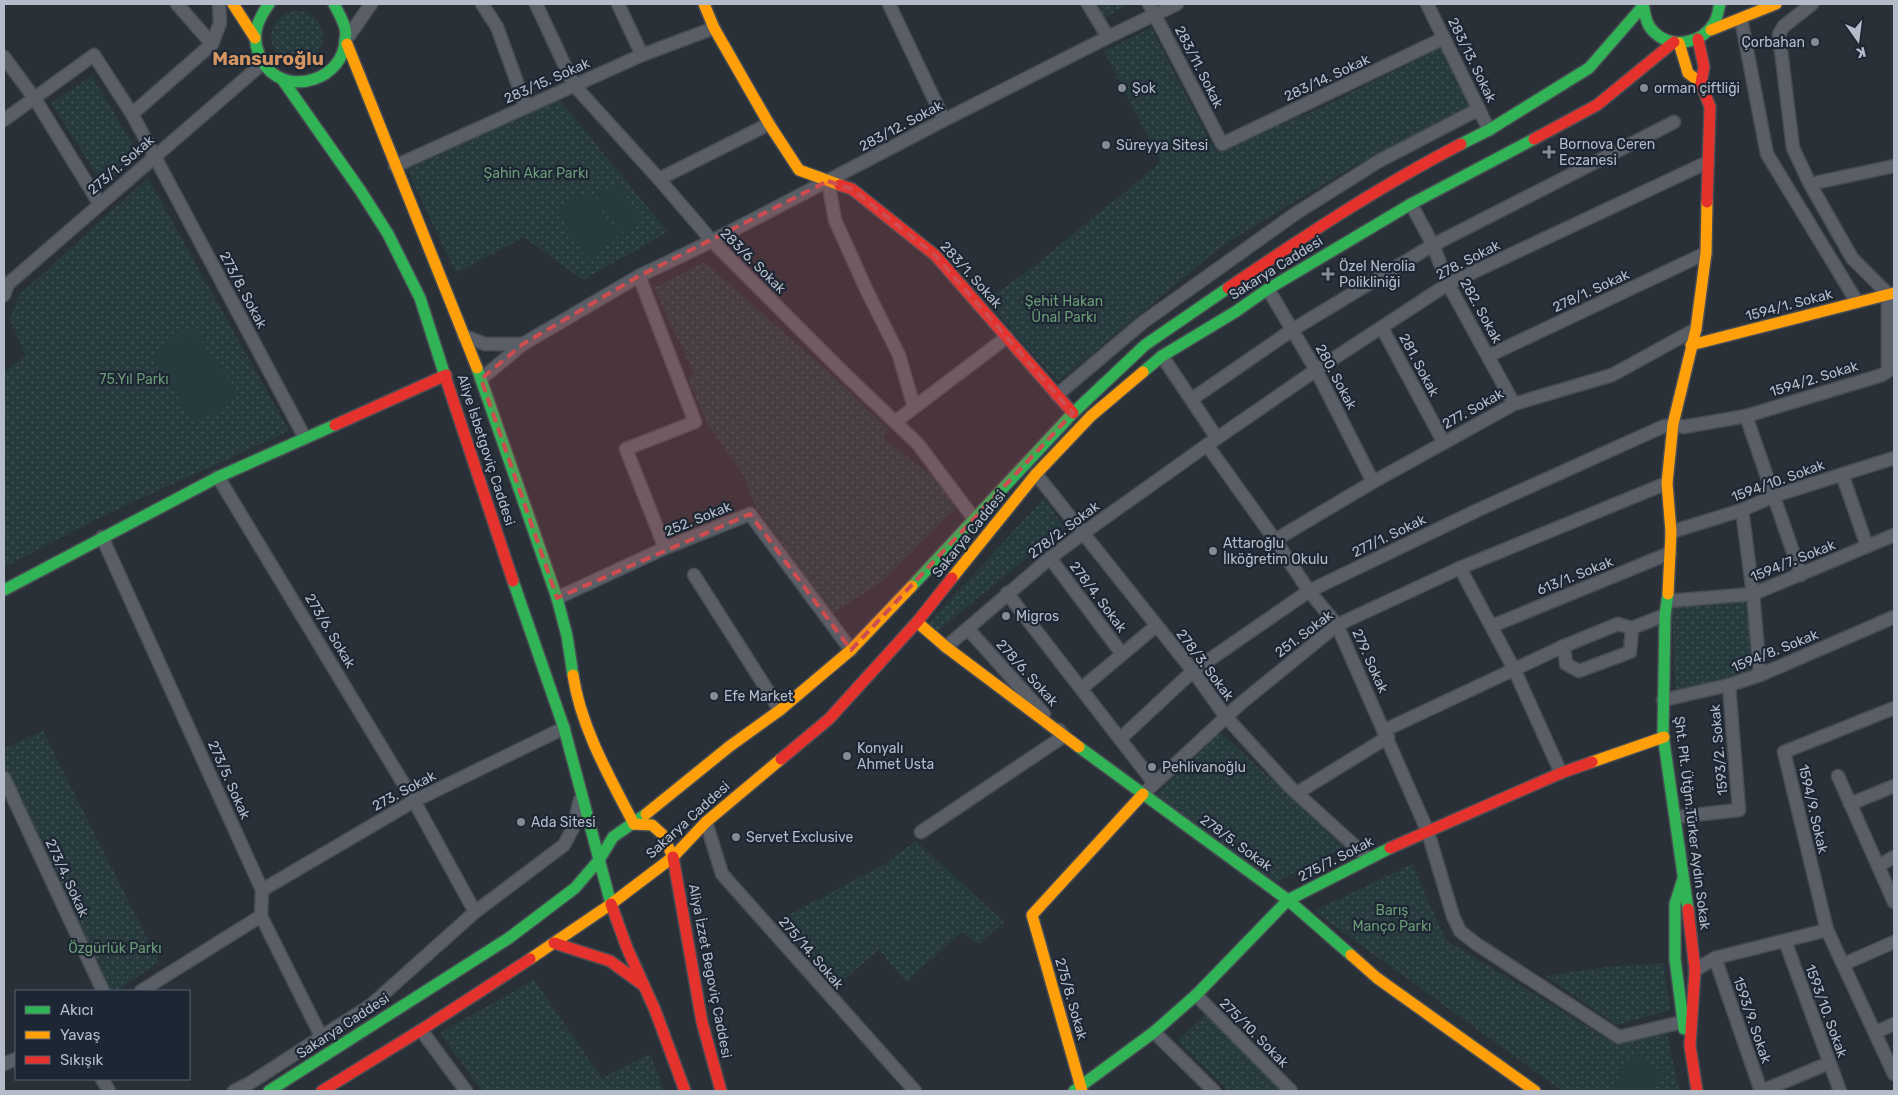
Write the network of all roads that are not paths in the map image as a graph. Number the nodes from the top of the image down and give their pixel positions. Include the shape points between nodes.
1 (177, 4) edge
2 (219, 4) edge
3 (233, 4) edge
4 (269, 4) edge
5 (334, 4) edge
6 (371, 4) edge
7 (482, 4) edge
8 (536, 4) edge
9 (618, 4) edge
10 (704, 4) edge
11 (890, 4) edge
12 (1088, 4) edge
13 (1177, 4) edge
14 (1427, 4) edge
15 (1720, 4) edge
16 (1776, 4) edge
17 (1812, 4) edge
18 (1643, 5) edge
19 (1152, 9) edge
20 (1741, 19) junction
21 (714, 28) junction
22 (1710, 30) junction
23 (1108, 37) junction
24 (255, 38) junction
25 (1444, 38) junction
26 (1698, 39) junction
27 (347, 40) junction
28 (1677, 43) junction
29 (212, 44) junction
30 (642, 55) junction
31 (4, 57) edge
32 (263, 63) junction
33 (282, 79) junction
34 (1701, 83) junction
35 (574, 85) junction
36 (35, 99) junction
37 (526, 107) junction
38 (1479, 109) junction
39 (132, 114) junction
40 (4, 120) edge
41 (944, 120) junction
42 (1674, 122) dead end
43 (769, 124) junction
44 (1489, 130) junction
45 (1222, 144) joint
46 (154, 156) junction
47 (1708, 162) junction
48 (395, 166) junction
49 (1894, 166) edge
50 (660, 179) junction
51 (828, 181) junction
52 (1810, 184) junction
53 (99, 203) junction
54 (1411, 204) junction
55 (712, 241) junction
56 (1432, 245) junction
57 (1706, 253) junction
58 (640, 276) junction
59 (1448, 284) junction
60 (1268, 289) junction
61 (1891, 294) edge
62 (4, 295) edge
63 (1857, 302) junction
64 (1382, 328) junction
65 (1696, 328) junction
66 (1292, 330) junction
67 (464, 336) junction
68 (1007, 337) junction
69 (523, 344) junction
70 (1691, 345) junction
71 (1162, 356) junction
72 (1488, 356) junction
73 (1316, 370) junction
74 (446, 375) junction
75 (481, 379) junction
76 (1057, 395) junction
77 (1192, 399) junction
78 (1514, 404) junction
79 (914, 407) junction
80 (1073, 413) junction
81 (1746, 416) junction
82 (895, 422) junction
83 (1673, 424) junction
84 (305, 438) junction
85 (1212, 442) junction
86 (1444, 442) junction
87 (1894, 458) edge
88 (1036, 474) junction
89 (1842, 474) junction
90 (218, 477) junction
91 (1373, 482) junction
92 (1667, 483) junction
93 (1774, 496) junction
94 (1742, 510) junction
95 (975, 520) junction
96 (1672, 532) junction
97 (1082, 534) junction
98 (1894, 535) edge
99 (102, 537) junction
100 (1275, 540) junction
101 (1867, 546) junction
102 (665, 548) junction
103 (1670, 553) junction
104 (1050, 558) junction
105 (1460, 568) junction
106 (694, 575) dead end
107 (1801, 575) junction
108 (4, 590) edge
109 (1309, 591) junction
110 (1008, 594) junction
111 (1753, 594) junction
112 (557, 598) junction
113 (1668, 601) junction
114 (1665, 615) junction
115 (1894, 617) edge
116 (917, 622) junction
117 (1337, 625) junction
118 (1156, 626) junction
119 (1492, 626) junction
120 (1632, 628) junction
121 (968, 630) junction
122 (1564, 646) junction
123 (946, 647) junction
124 (851, 650) junction
125 (1122, 654) junction
126 (1514, 669) junction
127 (1193, 671) junction
128 (1760, 675) junction
129 (1728, 685) junction
130 (1082, 688) junction
131 (1663, 700) junction
132 (1894, 708) edge
133 (780, 710) junction
134 (1226, 717) junction
135 (564, 728) junction
136 (1386, 734) junction
137 (1064, 736) junction
138 (1664, 737) junction
139 (1121, 738) junction
140 (1561, 773) junction
141 (1838, 776) dead end
142 (4, 778) edge
143 (1154, 783) junction
144 (1894, 786) edge
145 (1297, 793) junction
146 (1142, 794) junction
147 (582, 795) junction
148 (414, 801) junction
149 (1850, 804) junction
150 (1676, 817) junction
151 (706, 822) junction
152 (634, 824) junction
153 (921, 832) dead end
154 (1428, 832) junction
155 (673, 857) junction
156 (1894, 857) edge
157 (1368, 858) junction
158 (598, 860) junction
159 (1878, 866) junction
160 (1684, 874) junction
161 (262, 890) junction
162 (1288, 900) junction
163 (1894, 902) edge
164 (611, 904) junction
165 (475, 912) junction
166 (1032, 915) joint
167 (261, 916) junction
168 (1827, 930) junction
169 (1785, 941) junction
170 (1894, 942) edge
171 (554, 943) junction
172 (1715, 958) junction
173 (1844, 964) junction
174 (1695, 970) junction
175 (644, 986) junction
176 (103, 990) edge
177 (143, 990) edge
178 (1196, 995) junction
179 (1682, 1022) junction
180 (1894, 1024) edge
181 (421, 1030) junction
182 (1154, 1032) junction
183 (1876, 1032) junction
184 (321, 1036) junction
185 (1690, 1046) junction
186 (1829, 1062) junction
187 (1894, 1074) edge
188 (103, 1080) edge
189 (253, 1087) edge
190 (1079, 1089) edge
191 (109, 1091) edge
192 (234, 1091) edge
193 (269, 1091) edge
194 (322, 1091) edge
195 (466, 1091) edge
196 (685, 1091) edge
197 (721, 1091) edge
198 (916, 1091) edge
199 (1214, 1091) edge
200 (1290, 1091) edge
201 (1535, 1091) edge
202 (1697, 1091) edge
203 (1762, 1091) edge
204 (1840, 1091) edge

1 - 29 street
2 - 29 street via 220,23
3 - 24 main road
4 - 24 main road via 256,25
5 - 27 main road, Aliye İsbetgoviç Caddesi via 346,25
6 - 27 street
7 - 37 street via 497,27
8 - 35 street, 283/6. Sokak
9 - 30 street
10 - 21 main road, 283/1. Sokak
11 - 41 street
12 - 23 street
13 - 19 street, 283/12. Sokak
14 - 25 street, 283/13. Sokak
15 - 22 main road
16 - 20 main road
17 - 52 street via 1784,26 1779,37 1793,148
18 - 28 main road via 1652,30 1658,36
18 - 44 main road, Sakarya Caddesi via 1588,68
19 - 23 street, 283/12. Sokak
19 - 45 street, 283/11. Sokak
20 - 22 main road
20 - 63 street via 1767,154
21 - 30 street, 283/15. Sokak
21 - 43 main road, 283/1. Sokak
22 - 26 main road
23 - 41 street, 283/12. Sokak
24 - 32 main road
25 - 38 street, 283/13. Sokak
25 - 45 street, 283/14. Sokak
26 - 28 main road
26 - 34 main road, Şht. Plt. Ütğm.Türker Aydın Sokak via 1704,67
27 - 33 main road via 347,50 340,62 321,79 295,83
27 - 48 main road, Aliye İsbetgoviç Caddesi
28 - 34 main road, Şht. Plt. Ütğm.Türker Aydın Sokak via 1688,73
28 - 54 main road, Sakarya Caddesi via 1597,105
29 - 39 street
30 - 35 street, 283/15. Sokak
31 - 36 street
32 - 33 main road, Aliye İsbetgoviç Caddesi
32 - 46 street, 273/1. Sokak
33 - 74 main road, Aliye İsbetgoviç Caddesi via 388,234 420,298
34 - 47 main road, Şht. Plt. Ütğm.Türker Aydın Sokak via 1710,107
35 - 37 street, 283/15. Sokak
35 - 50 street, 283/6. Sokak
36 - 39 street, 273/8. Sokak via 94,55
36 - 40 street
36 - 53 street
37 - 48 street, 283/15. Sokak
38 - 44 street, 283/13. Sokak
38 - 76 street via 1379,161 1295,214 1142,323
39 - 46 street, 273/8. Sokak
41 - 51 street, 283/12. Sokak
42 - 56 street
43 - 50 street
43 - 51 main road, 283/1. Sokak via 799,170
44 - 80 main road, Sakarya Caddesi via 1436,157 1308,234 1145,345
46 - 53 street, 273/1. Sokak
46 - 84 street, 273/8. Sokak
47 - 57 main road, Şht. Plt. Ütğm.Türker Aydın Sokak
47 - 59 street, 278. Sokak
48 - 67 main road, Aliye İsbetgoviç Caddesi
49 - 52 street
50 - 55 street, 283/6. Sokak
51 - 55 street, 283/12. Sokak
51 - 68 main road, 283/1. Sokak via 852,189 935,255
51 - 79 street via 835,220 899,354
52 - 61 street via 1852,258
53 - 62 street, 273/1. Sokak via 8,284
54 - 56 street, 282. Sokak
54 - 60 main road, Sakarya Caddesi
55 - 58 street, 283/12. Sokak
55 - 82 street, 283/6. Sokak
56 - 59 street, 282. Sokak
56 - 66 street
57 - 65 main road, Şht. Plt. Ütğm.Türker Aydın Sokak
57 - 72 street, 278/1. Sokak
58 - 69 street, 283/12. Sokak
58 - 102 street via 695,422 626,449
59 - 64 street, 278. Sokak
59 - 72 street, 282. Sokak
60 - 66 street, 280. Sokak
60 - 71 main road, Sakarya Caddesi
61 - 63 main road, 1594/1. Sokak
61 - 81 street, 1594/2. Sokak via 1888,371
63 - 70 main road, 1594/1. Sokak
64 - 73 street, 278. Sokak
64 - 86 street, 281. Sokak
65 - 70 main road, Şht. Plt. Ütğm.Türker Aydın Sokak
65 - 78 street, 277. Sokak via 1612,375
66 - 73 street, 280. Sokak
66 - 77 street
67 - 69 street via 485,344
67 - 75 main road, Aliye İsbetgoviç Caddesi
68 - 76 main road, 283/1. Sokak
68 - 79 street
69 - 75 street, 283/12. Sokak
70 - 83 main road, Şht. Plt. Ütğm.Türker Aydın Sokak
71 - 77 street, 279. Sokak
71 - 88 main road, Sakarya Caddesi via 1091,416
72 - 78 street, 282. Sokak
73 - 85 street, 278. Sokak
73 - 91 street, 280. Sokak
74 - 84 main road
74 - 135 main road, Aliye İsbetgoviç Caddesi via 487,506
75 - 112 main road, Aliye İsbetgoviç Caddesi
76 - 80 main road, 283/1. Sokak
77 - 85 street, 279. Sokak
78 - 86 street, 277. Sokak
79 - 82 street
80 - 95 main road, Sakarya Caddesi
81 - 83 street, 1594/2. Sokak via 1684,427
81 - 93 street
82 - 95 street, 283/6. Sokak via 918,444
83 - 92 main road, Şht. Plt. Ütğm.Türker Aydın Sokak
83 - 109 street, 277/1. Sokak via 1478,510
84 - 90 main road
85 - 97 street, 278/2. Sokak
85 - 100 street, 279. Sokak
86 - 91 street, 277. Sokak
87 - 89 street, 1594/10. Sokak
88 - 97 street, 278/3. Sokak
88 - 116 main road, Sakarya Caddesi
89 - 93 street, 1594/10. Sokak
89 - 101 street
90 - 99 main road
90 - 148 street, 273/6. Sokak
91 - 100 street, 277. Sokak
92 - 96 main road, Şht. Plt. Ütğm.Türker Aydın Sokak
92 - 105 street, 251. Sokak
93 - 94 street, 1594/10. Sokak
93 - 107 street
94 - 96 street, 1594/10. Sokak
94 - 111 street
95 - 124 main road, Sakarya Caddesi
96 - 103 main road, Şht. Plt. Ütğm.Türker Aydın Sokak
97 - 104 street, 278/2. Sokak
97 - 118 street, 278/3. Sokak
98 - 101 street, 1594/7. Sokak
99 - 108 main road
99 - 161 street, 273/5. Sokak
100 - 109 street, 279. Sokak
101 - 107 street, 1594/7. Sokak
102 - 112 street, 252. Sokak
102 - 124 street, 252. Sokak via 750,514
103 - 113 main road, Şht. Plt. Ütğm.Türker Aydın Sokak
103 - 119 street, 613/1. Sokak
104 - 110 street, 278/2. Sokak
104 - 125 street, 278/4. Sokak
105 - 117 street, 251. Sokak
105 - 119 street
106 - 133 street
107 - 111 street, 1594/7. Sokak
109 - 117 street, 279. Sokak
109 - 127 street, 277/1. Sokak
110 - 121 street, 278/2. Sokak
110 - 130 street
111 - 113 street, 1594/7. Sokak
111 - 128 street
112 - 152 main road, Aliye İsbetgoviç Caddesi via 575,687 587,724
113 - 114 main road, Şht. Plt. Ütğm.Türker Aydın Sokak
114 - 120 street
114 - 131 main road, Şht. Plt. Ütğm.Türker Aydın Sokak
115 - 128 street, 1594/8. Sokak
116 - 123 main road, 278/5. Sokak
116 - 151 main road, Sakarya Caddesi via 829,719
117 - 134 street, 251. Sokak
117 - 136 street, 279. Sokak
118 - 125 street
118 - 127 street, 278/3. Sokak
119 - 126 street
120 - 122 street via 1618,624
120 - 122 street via 1630,652 1579,671 1566,664
121 - 123 street, 278/2. Sokak
121 - 137 street, 278/6. Sokak
122 - 126 street
123 - 137 main road, 278/5. Sokak
124 - 133 main road, Sakarya Caddesi
125 - 130 street
126 - 136 street
126 - 140 street
127 - 134 street, 278/3. Sokak
127 - 139 street, 277/1. Sokak
128 - 129 street, 1594/8. Sokak
129 - 131 street, 1594/8. Sokak
129 - 150 street, 1593/2. Sokak via 1739,810
130 - 139 street
131 - 138 main road, Şht. Plt. Ütğm.Türker Aydın Sokak
132 - 168 street, 1594/9. Sokak via 1784,752
133 - 152 main road, Sakarya Caddesi
134 - 143 street, 251. Sokak
134 - 145 street, 278/3. Sokak
135 - 147 main road, Aliye İsbetgoviç Caddesi
135 - 148 street, 273. Sokak
136 - 145 street
136 - 154 street, 279. Sokak
137 - 146 main road, 278/5. Sokak
137 - 153 street
138 - 140 main road, 275/7. Sokak
138 - 150 main road, Şht. Plt. Ütğm.Türker Aydın Sokak
139 - 143 street
140 - 154 main road, 275/7. Sokak
141 - 149 street
142 - 176 street, 273/4. Sokak
143 - 146 street, 251. Sokak
144 - 149 street
145 - 157 street, 278/3. Sokak
146 - 162 main road, 278/5. Sokak
146 - 166 main road, 251. Sokak
147 - 158 main road, Aliye İsbetgoviç Caddesi
147 - 165 street via 573,828 564,845
148 - 161 street, 273. Sokak
148 - 165 street, 273/6. Sokak
149 - 159 street
150 - 160 main road, Şht. Plt. Ütğm.Türker Aydın Sokak
151 - 155 main road, Sakarya Caddesi
151 - 198 street, 275/14. Sokak via 722,874
152 - 155 main road, Aliya İzzet Begoviç Caddesi via 652,825 662,834
152 - 158 main road, Sakarya Caddesi via 613,837
154 - 157 main road, 275/7. Sokak
154 - 179 street, 279. Sokak via 1453,916 1460,931 1475,943 1618,1037
155 - 164 main road, Sakarya Caddesi
155 - 197 main road, Aliya İzzet Begoviç Caddesi via 702,1022
156 - 159 street
157 - 162 main road, 275/7. Sokak
158 - 164 main road, Aliye İsbetgoviç Caddesi
158 - 193 main road, Sakarya Caddesi via 575,888 510,938
159 - 163 street
160 - 174 main road, Şht. Plt. Ütğm.Türker Aydın Sokak
160 - 179 main road via 1675,904 1675,959
161 - 167 street, 273/5. Sokak
162 - 178 main road, 275/7. Sokak
162 - 201 main road, 278/5. Sokak via 1377,978
164 - 171 main road, Sakarya Caddesi
164 - 175 main road
165 - 184 street via 371,1005
166 - 190 main road, 275/8. Sokak
167 - 177 street
167 - 184 street, 273/5. Sokak
168 - 169 street
168 - 173 street
169 - 172 street
169 - 186 street, 1593/10. Sokak
170 - 173 street
171 - 175 main road via 610,961
171 - 181 main road, Sakarya Caddesi
172 - 174 street
172 - 203 street, 1593/9. Sokak
173 - 183 street
174 - 185 main road, Şht. Plt. Ütğm.Türker Aydın Sokak
175 - 196 main road
178 - 182 main road, 275/7. Sokak
178 - 200 street, 275/10. Sokak
179 - 185 main road
180 - 183 street
181 - 194 main road, Sakarya Caddesi
181 - 195 street
182 - 190 main road, 275/7. Sokak
182 - 199 street
183 - 187 street
184 - 189 street
185 - 202 main road, Şht. Plt. Ütğm.Türker Aydın Sokak
186 - 203 street
186 - 204 street, 1593/10. Sokak
188 - 191 street
189 - 192 street

